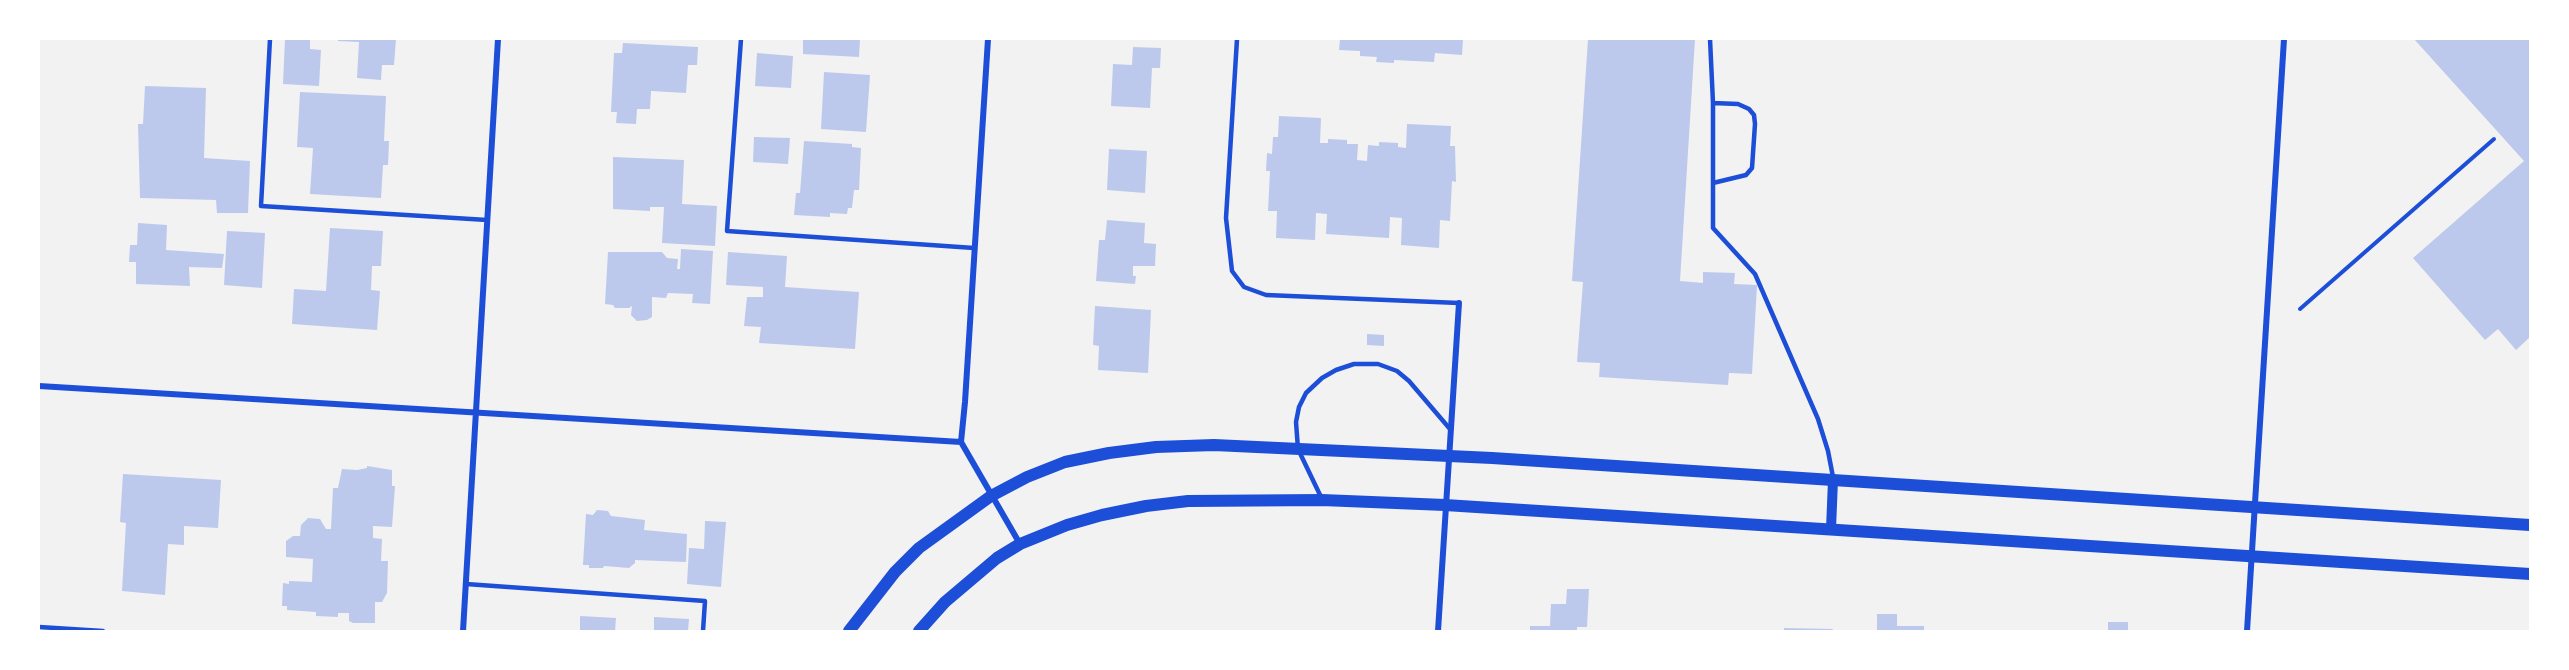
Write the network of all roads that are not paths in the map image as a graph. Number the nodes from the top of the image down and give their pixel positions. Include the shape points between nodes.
1 (270, 39) edge
2 (498, 39) edge
3 (741, 39) edge
4 (988, 39) edge
5 (1237, 39) edge
6 (1710, 39) edge
7 (2284, 39) edge
8 (1713, 103) junction
9 (1713, 183) junction
10 (487, 220) junction
11 (974, 248) junction
12 (1459, 303) joint
13 (39, 386) edge
14 (476, 411) junction
15 (1450, 429) junction
16 (961, 442) junction
17 (1298, 449) junction
18 (1448, 456) junction
19 (1833, 480) junction
20 (991, 496) junction
21 (1322, 500) junction
22 (1445, 505) junction
23 (2255, 508) junction
24 (2530, 525) edge
25 (1831, 529) junction
26 (1020, 544) junction
27 (2252, 557) junction
28 (2530, 574) edge
29 (466, 584) junction
30 (39, 627) edge
31 (103, 631) edge
32 (463, 631) edge
33 (703, 631) edge
34 (849, 631) edge
35 (919, 631) edge
36 (1438, 631) edge
37 (2247, 631) edge

1 - 10 lane via 261,206
2 - 10 street
3 - 11 lane via 727,231
4 - 11 street
5 - 12 lane via 1226,218 1232,271 1244,287 1266,295
6 - 8 lane
7 - 23 street
8 - 9 lane
8 - 9 lane via 1738,104 1749,109 1755,124 1752,168 1746,175
9 - 19 lane via 1713,228 1755,274 1818,419
10 - 14 street
11 - 16 street
12 - 15 street
13 - 14 street
14 - 16 street
14 - 29 street
15 - 17 lane via 1396,371 1378,364 1354,364 1322,378 1306,393 1296,422
15 - 18 street
16 - 20 street
17 - 18 main road
17 - 20 main road via 1214,445 1109,453 1065,462
17 - 21 lane
18 - 19 main road
18 - 22 street
19 - 23 main road
19 - 25 street
20 - 26 street
20 - 34 main road via 919,548
21 - 22 main road
21 - 26 main road via 1188,501 1146,506 1067,525
22 - 25 main road
22 - 36 street
23 - 24 main road
23 - 27 street
25 - 27 main road
26 - 35 main road via 945,602
27 - 28 main road
27 - 37 street
29 - 32 street
29 - 33 lane via 705,601
30 - 31 lane

